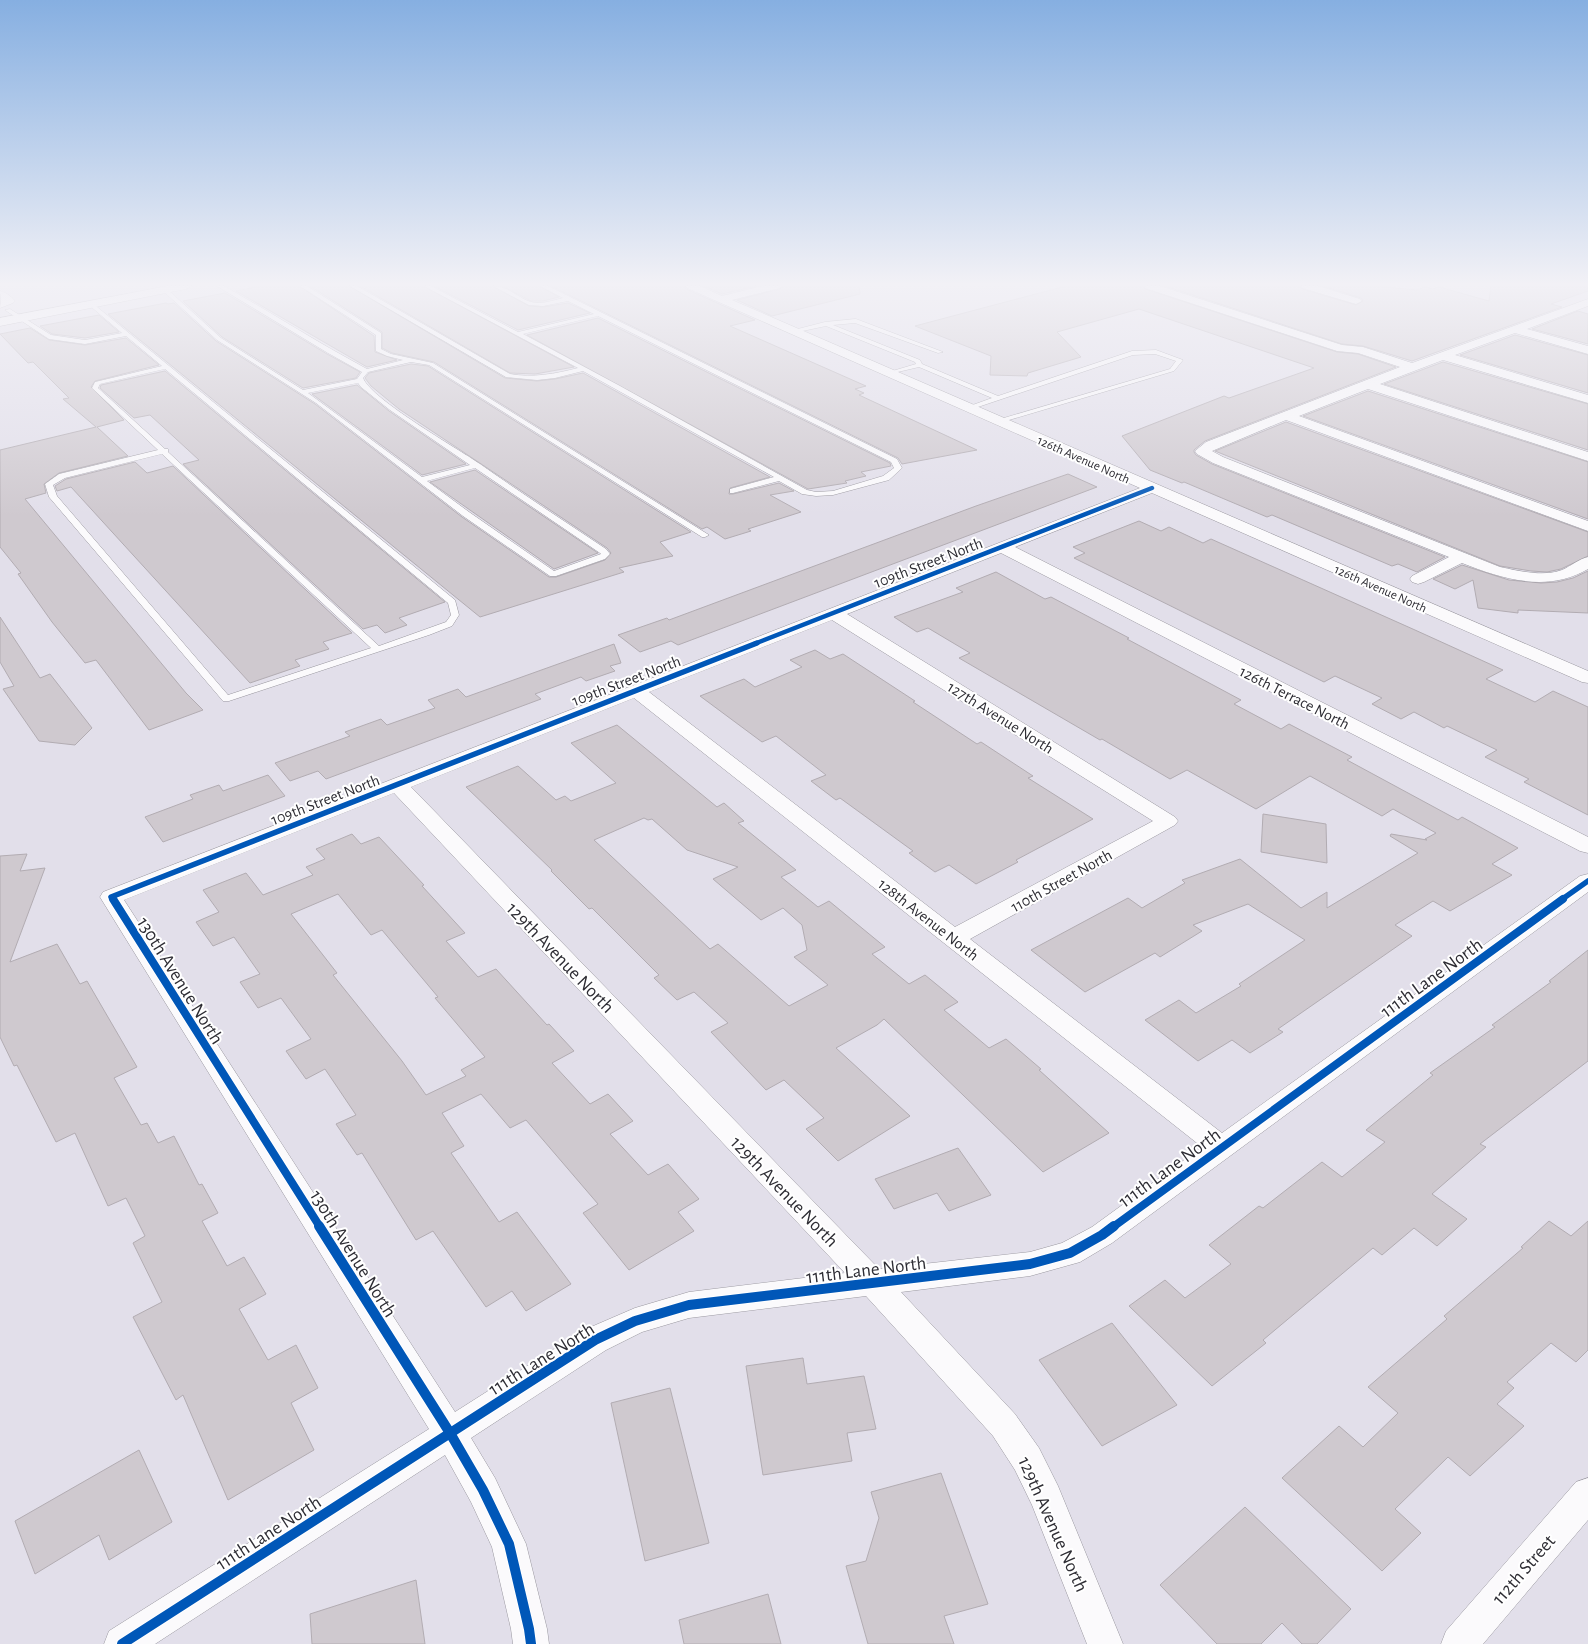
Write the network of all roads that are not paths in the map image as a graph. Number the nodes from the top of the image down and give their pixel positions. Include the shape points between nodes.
1 (161, 363) edge
2 (256, 363) edge
3 (350, 363) edge
4 (399, 363) edge
5 (424, 363) edge
6 (485, 363) edge
7 (571, 363) edge
8 (697, 363) edge
9 (868, 363) edge
10 (918, 363) joint
11 (1103, 363) edge
12 (1178, 363) edge
13 (1380, 363) edge
14 (1426, 363) edge
15 (1467, 363) edge
16 (166, 367) junction
17 (583, 369) junction
18 (1406, 370) junction
19 (366, 371) junction
20 (891, 373) junction
21 (360, 380) junction
22 (1370, 385) junction
23 (302, 392) junction
24 (997, 398) junction
25 (1588, 398) edge
26 (969, 408) junction
27 (1287, 416) junction
28 (999, 421) junction
29 (165, 451) junction
30 (1588, 457) edge
31 (477, 465) junction
32 (780, 478) junction
33 (421, 480) junction
34 (1152, 488) junction
35 (733, 491) dead end
36 (1588, 526) edge
37 (705, 535) dead end
38 (1002, 547) junction
39 (1462, 557) junction
40 (1588, 562) edge
41 (1418, 579) dead end
42 (833, 613) junction
43 (377, 649) junction
44 (1588, 678) edge
45 (636, 691) junction
46 (397, 784) junction
47 (1168, 821) joint
48 (1588, 846) edge
49 (1588, 881) edge
50 (111, 897) joint
51 (953, 938) junction
52 (1222, 1148) junction
53 (872, 1284) junction
54 (450, 1433) junction
55 (1588, 1494) edge
56 (122, 1644) edge
57 (531, 1644) edge
58 (1105, 1644) edge
59 (1459, 1644) edge

1 - 16 lane
2 - 23 lane
3 - 19 lane
4 - 19 lane
5 - 37 lane via 431,364
6 - 17 lane via 508,376 535,379 555,377
7 - 17 lane
8 - 32 lane via 894,461 898,468 886,478 833,493 805,492
9 - 20 street, 126th Avenue North
10 - 20 lane
10 - 24 lane
11 - 24 lane
12 - 28 lane via 1172,370
13 - 18 street
14 - 18 street
15 - 25 street
16 - 29 lane via 108,379 97,383 95,388
16 - 43 lane via 452,602 455,615 449,624
17 - 32 lane via 618,386
18 - 22 street
19 - 21 lane
20 - 26 street, 126th Avenue North
21 - 23 lane
21 - 31 lane via 363,386 392,409
22 - 27 street
22 - 30 street
23 - 33 lane
24 - 26 lane
26 - 28 street, 126th Avenue North
27 - 36 street
27 - 39 street via 1211,445 1202,451 1218,460
28 - 34 street, 126th Avenue North
29 - 43 lane
29 - 43 lane via 62,476 49,484 53,496 226,699
31 - 33 lane
31 - 33 lane via 606,554 602,558 553,574
32 - 35 lane
34 - 38 street, 109th Street North
34 - 44 street, 126th Avenue North
38 - 42 street, 109th Street North
38 - 48 street, 126th Terrace North
39 - 40 street via 1523,578 1543,578 1567,573
39 - 41 street
42 - 45 street, 109th Street North
42 - 47 street, 127th Avenue North
45 - 46 street, 109th Street North
45 - 51 street, 128th Avenue North
46 - 50 street, 109th Street North
46 - 53 street, 129th Avenue North
47 - 51 street, 110th Street North
49 - 52 street, 111th Lane North
50 - 54 street, 130th Avenue North
51 - 52 street, 128th Avenue North
52 - 53 street, 111th Lane North via 1102,1235 1070,1253 1030,1264
53 - 54 street, 111th Lane North via 689,1305 634,1321 595,1340
53 - 58 street, 129th Avenue North via 1004,1425 1027,1459 1046,1498
54 - 56 street, 111th Lane North
54 - 57 street, 130th Avenue North via 483,1490 509,1544
55 - 59 street, 112th Street

